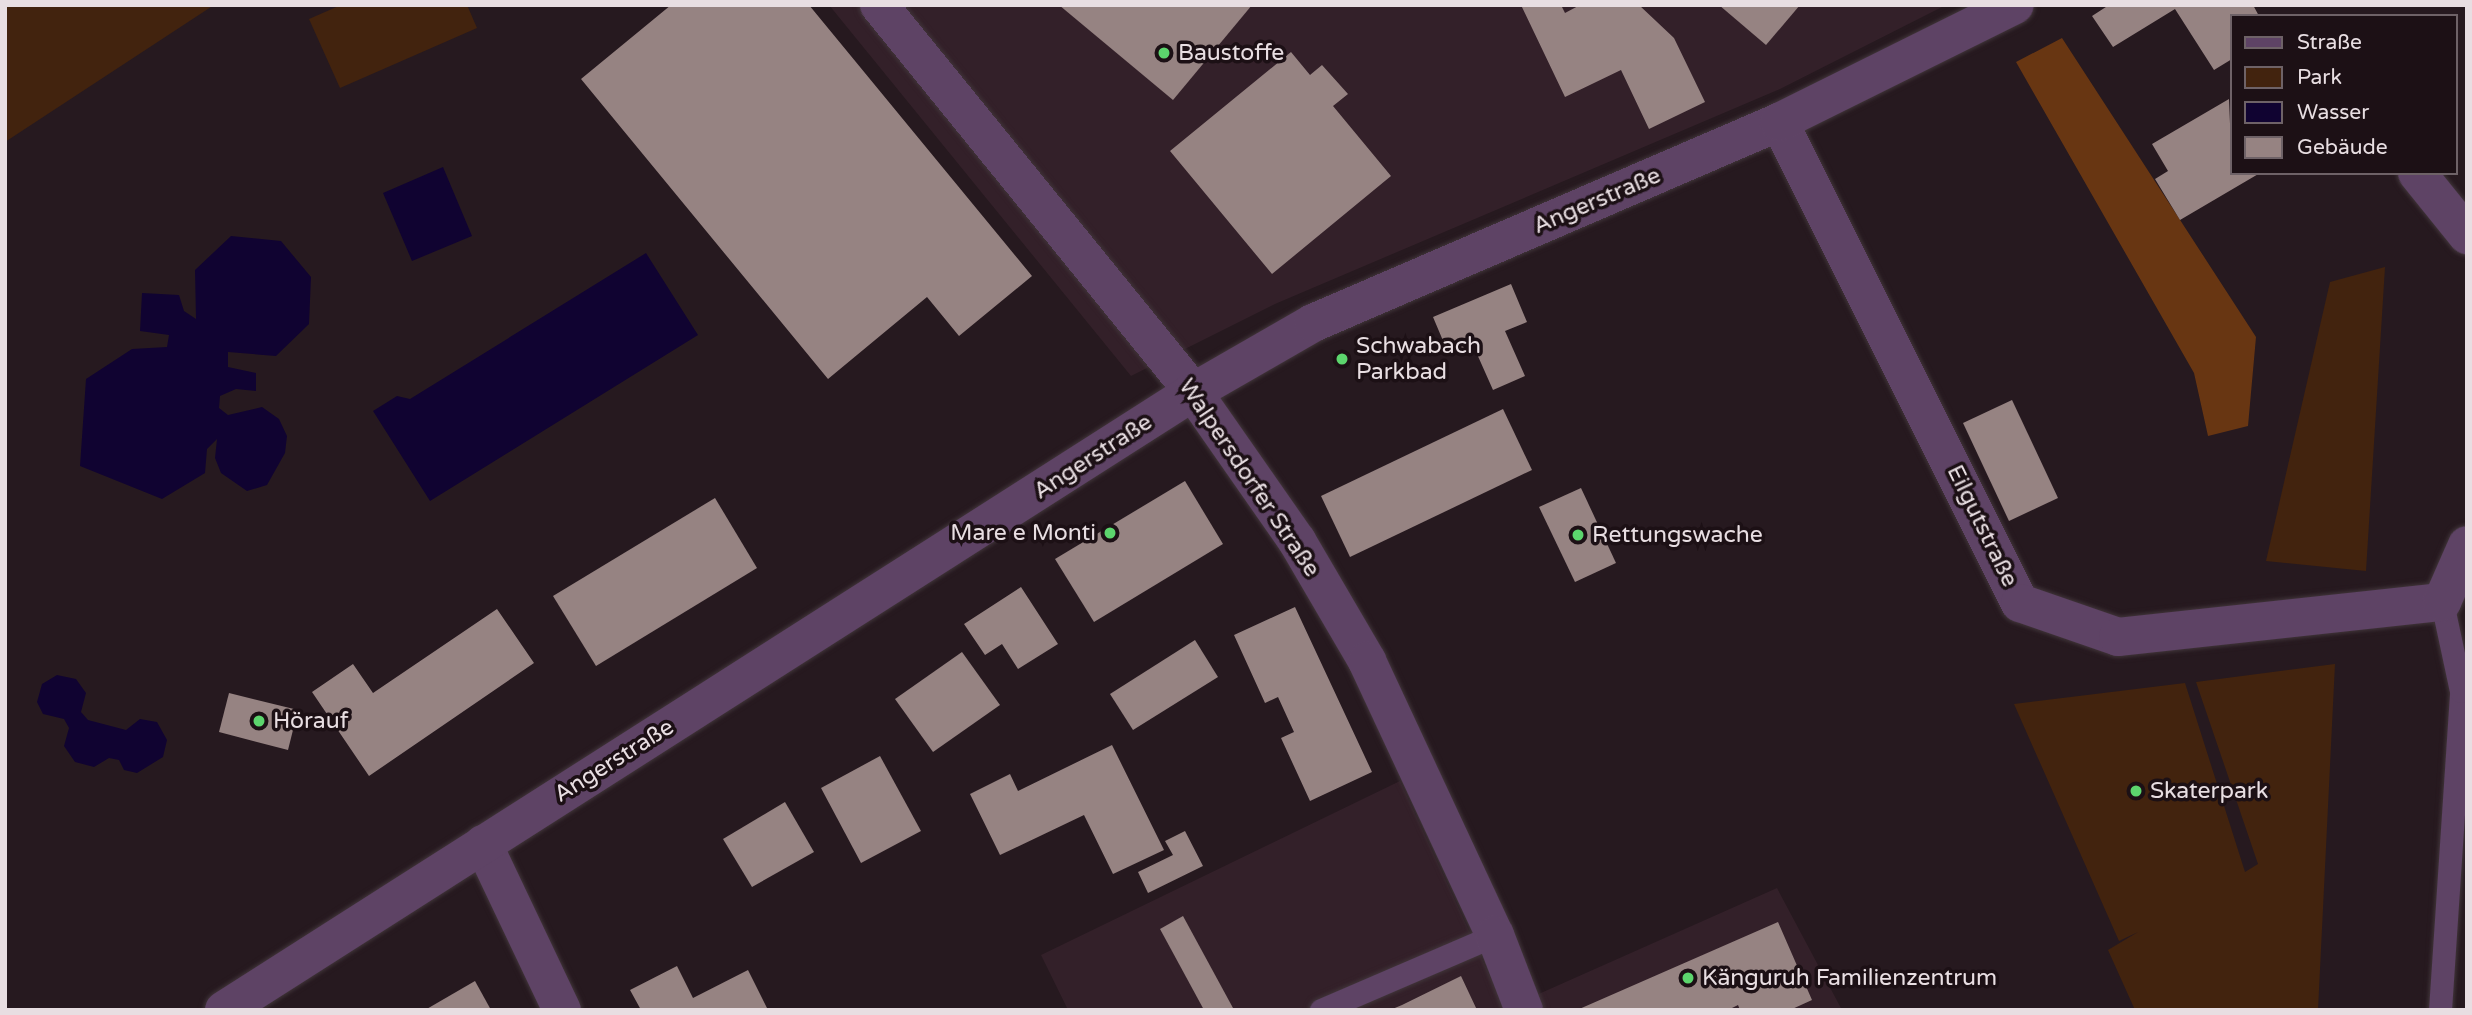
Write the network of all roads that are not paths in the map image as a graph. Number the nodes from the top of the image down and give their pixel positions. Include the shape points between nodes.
1 (879, 5) edge
2 (2015, 5) edge
3 (1779, 122) junction
4 (2419, 175) edge
5 (2467, 235) edge
6 (1193, 392) junction
7 (2467, 545) edge
8 (2442, 602) junction
9 (484, 844) junction
10 (1495, 935) junction
11 (235, 1007) edge
12 (562, 1010) edge
13 (1321, 1010) edge
14 (1524, 1010) edge
15 (2440, 1010) edge

1 - 6 street, Walpersdorfer Straße
2 - 3 street, Angerstraße
3 - 6 street, Angerstraße via 1313,323
3 - 8 street, Eilgutstraße via 2020,603 2118,637
4 - 5 street
6 - 9 street, Angerstraße
6 - 10 street, Walpersdorfer Straße via 1297,541 1367,661
7 - 8 street
8 - 15 lane via 2461,691
9 - 11 street, Angerstraße
9 - 12 street
10 - 13 lane
10 - 14 street, Walpersdorfer Straße

